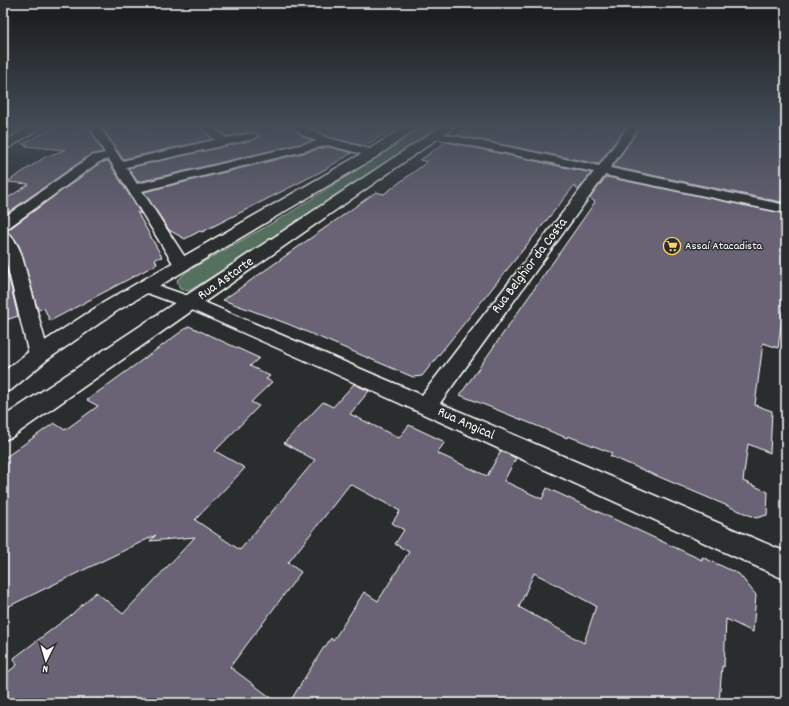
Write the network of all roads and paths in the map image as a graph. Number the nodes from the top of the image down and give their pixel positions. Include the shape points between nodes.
1 (94, 160) edge
2 (115, 160) edge
3 (254, 160) edge
4 (361, 160) edge
5 (400, 160) edge
6 (557, 160) edge
7 (609, 160) edge
8 (601, 171) junction
9 (133, 189) junction
10 (786, 208) edge
11 (3, 225) edge
12 (3, 237) edge
13 (182, 265) junction
14 (145, 286) junction
15 (191, 303) junction
16 (39, 355) junction
17 (3, 384) edge
18 (426, 406) junction
19 (3, 430) edge
20 (786, 566) edge

1 - 11 street
2 - 9 street
3 - 9 street
4 - 13 main road
5 - 15 main road, Rua Astarte
6 - 8 street
7 - 8 street, Rua Belghior da Costa
8 - 10 street
8 - 18 street, Rua Belghior da Costa
9 - 13 street
12 - 16 street via 10,244 13,253
13 - 14 main road
14 - 15 street, Rua Angical
14 - 16 main road
15 - 18 street, Rua Angical
15 - 19 main road, Rua Astarte
16 - 17 main road
18 - 20 street, Rua Angical

